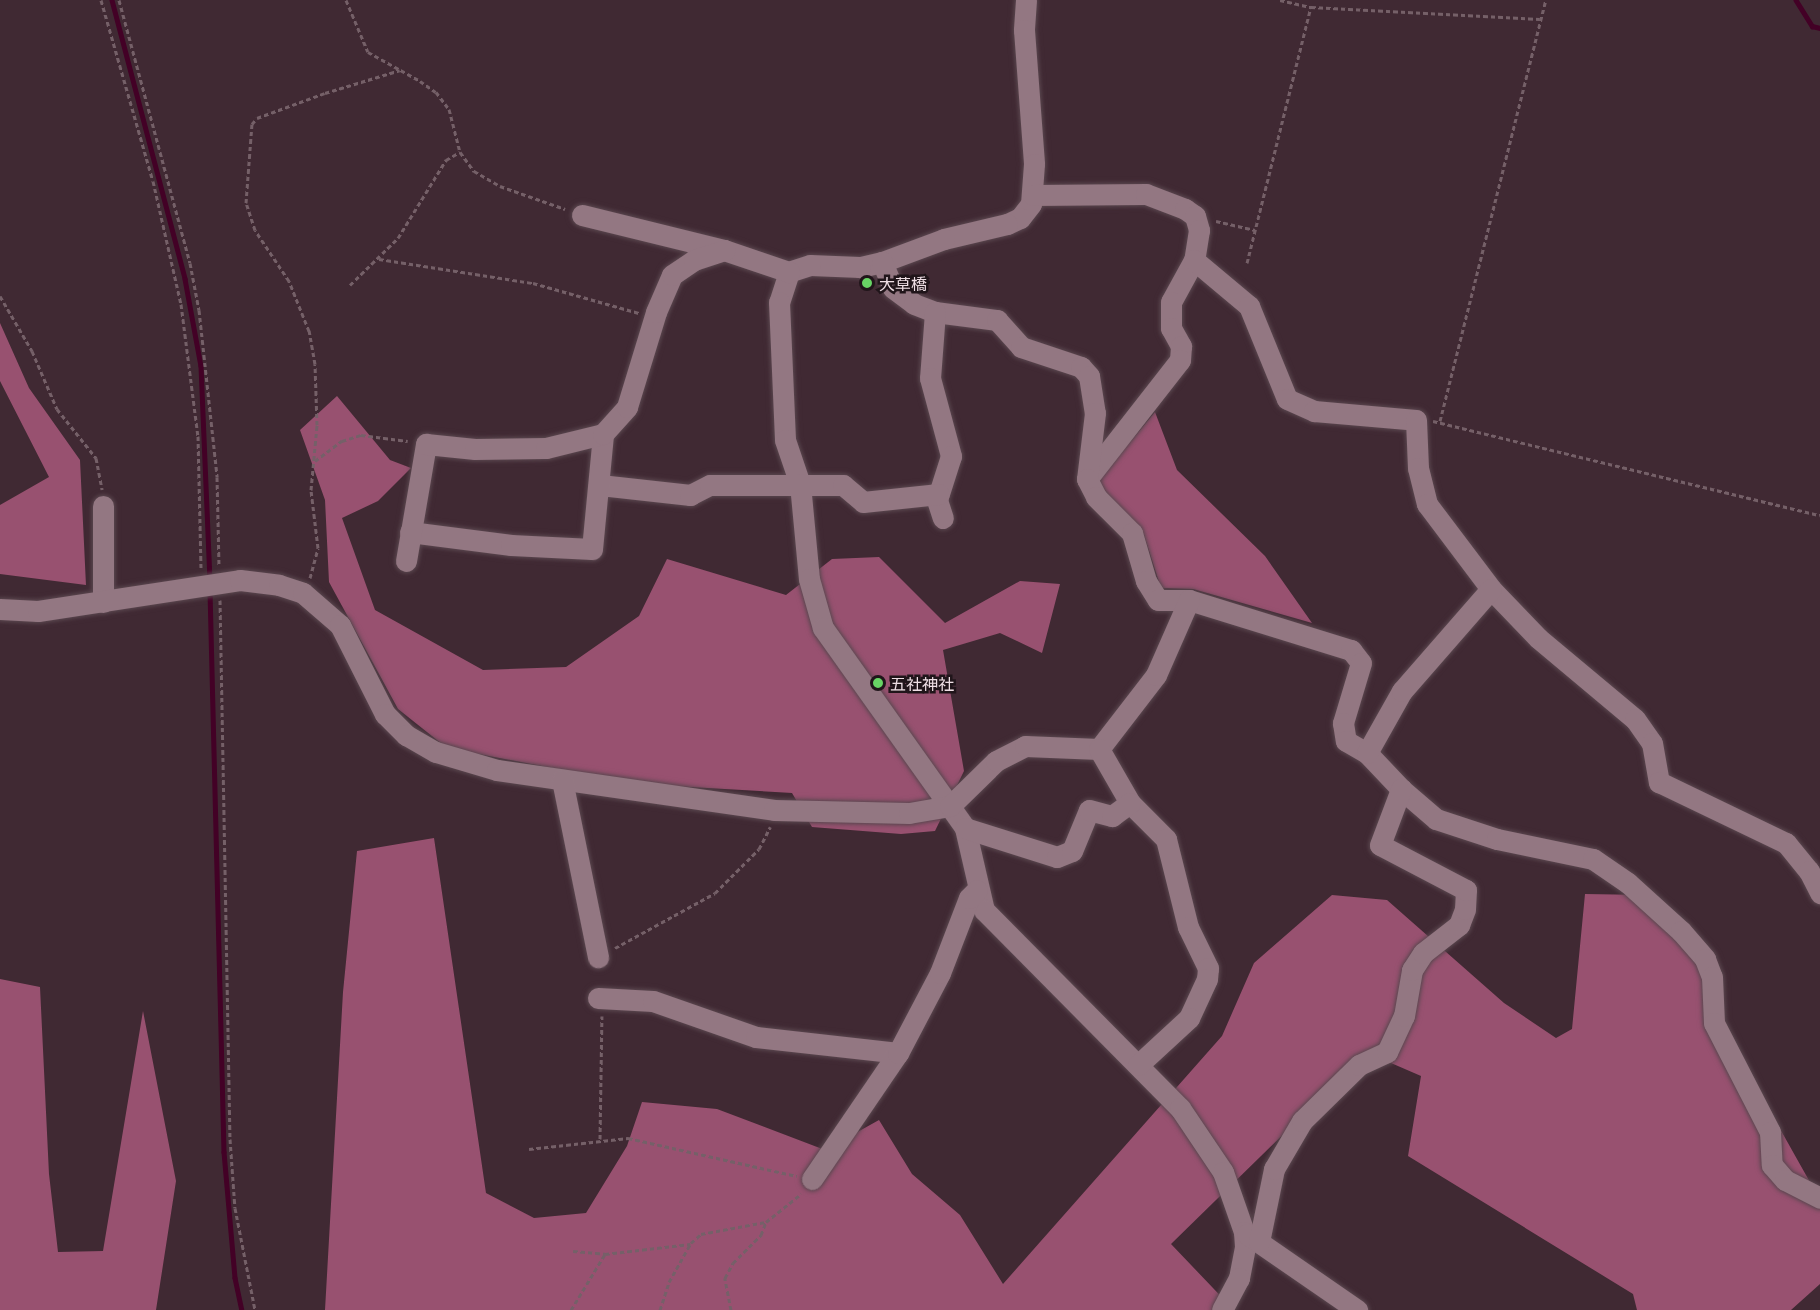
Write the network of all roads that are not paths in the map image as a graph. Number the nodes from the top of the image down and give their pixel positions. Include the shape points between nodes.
1 (1026, 0) edge
2 (1033, 195) junction
3 (582, 215) road end
4 (724, 250) junction
5 (1194, 260) junction
6 (882, 262) junction
7 (789, 272) junction
8 (935, 312) junction
9 (603, 434) junction
10 (1087, 479) junction
11 (800, 484) junction
12 (600, 485) junction
13 (939, 494) junction
14 (103, 506) road end
15 (943, 518) dead end
16 (410, 532) junction
17 (406, 561) dead end
18 (1491, 589) junction
19 (1189, 600) junction
20 (103, 602) junction
21 (0, 609) edge
22 (1099, 749) junction
23 (1367, 753) junction
24 (562, 780) junction
25 (1401, 789) junction
26 (1130, 803) junction
27 (950, 806) junction
28 (965, 828) junction
29 (977, 890) junction
30 (1820, 893) edge
31 (598, 957) road end
32 (598, 998) road end
33 (898, 1053) junction
34 (1138, 1065) junction
35 (812, 1179) road end
36 (1820, 1198) edge
37 (1251, 1237) junction
38 (1222, 1310) edge
39 (1357, 1310) edge

1 - 2 street
2 - 5 street via 1146,194 1195,216 1200,240
2 - 6 street via 1026,212 1007,224 944,238
3 - 4 street
4 - 7 street
4 - 9 street via 694,260 672,275 656,312 645,360 627,406
5 - 10 street via 1170,310 1171,328 1183,353 1180,360
5 - 18 street via 1250,306 1287,399 1314,411 1416,420 1418,468 1427,504
6 - 7 street via 860,267 810,265
6 - 8 street via 893,288
7 - 11 street via 779,302 785,440
8 - 10 street via 997,320 1021,347 1081,367 1089,376 1095,414
8 - 13 street via 930,378 951,456
9 - 12 street
9 - 16 street via 546,448 475,449 426,444
10 - 19 street via 1096,497 1132,533 1146,581 1158,600
11 - 12 street via 710,485 690,495
11 - 13 street via 843,485 863,502
11 - 27 street via 809,579 817,613 831,642
12 - 16 street via 592,549 511,545
13 - 15 street via 938,508
14 - 20 street
16 - 17 street
18 - 23 street via 1402,691
18 - 30 street via 1538,638 1635,719 1652,743 1659,782 1786,843 1809,871
19 - 22 street via 1156,675
19 - 23 street via 1351,650 1361,663 1343,723 1346,741
20 - 21 street via 38,611
20 - 24 street via 211,584 264,582 303,593 340,625 385,714 406,735 435,752 469,764
22 - 26 street
22 - 27 street via 1025,746 1009,752
23 - 25 street
24 - 27 street via 774,810 909,813
24 - 31 street
25 - 36 street via 1436,819 1497,839 1593,859 1628,883 1681,931 1705,959 1712,977 1714,1023 1770,1132 1772,1165 1785,1180
25 - 37 street via 1380,845 1466,890 1465,909 1459,925 1423,953 1412,970 1404,1016 1387,1052 1359,1065 1302,1121 1274,1169
26 - 28 street via 1112,816 1089,810 1072,851 1057,857
26 - 34 street via 1166,839 1188,927 1208,968 1208,979 1189,1018
27 - 28 street
28 - 29 street
29 - 33 street via 969,898 940,974
29 - 34 street via 984,910 997,927
32 - 33 street via 653,1001 756,1037
33 - 35 street
34 - 37 street via 1180,1108 1206,1142
37 - 38 street via 1239,1278
37 - 39 street

